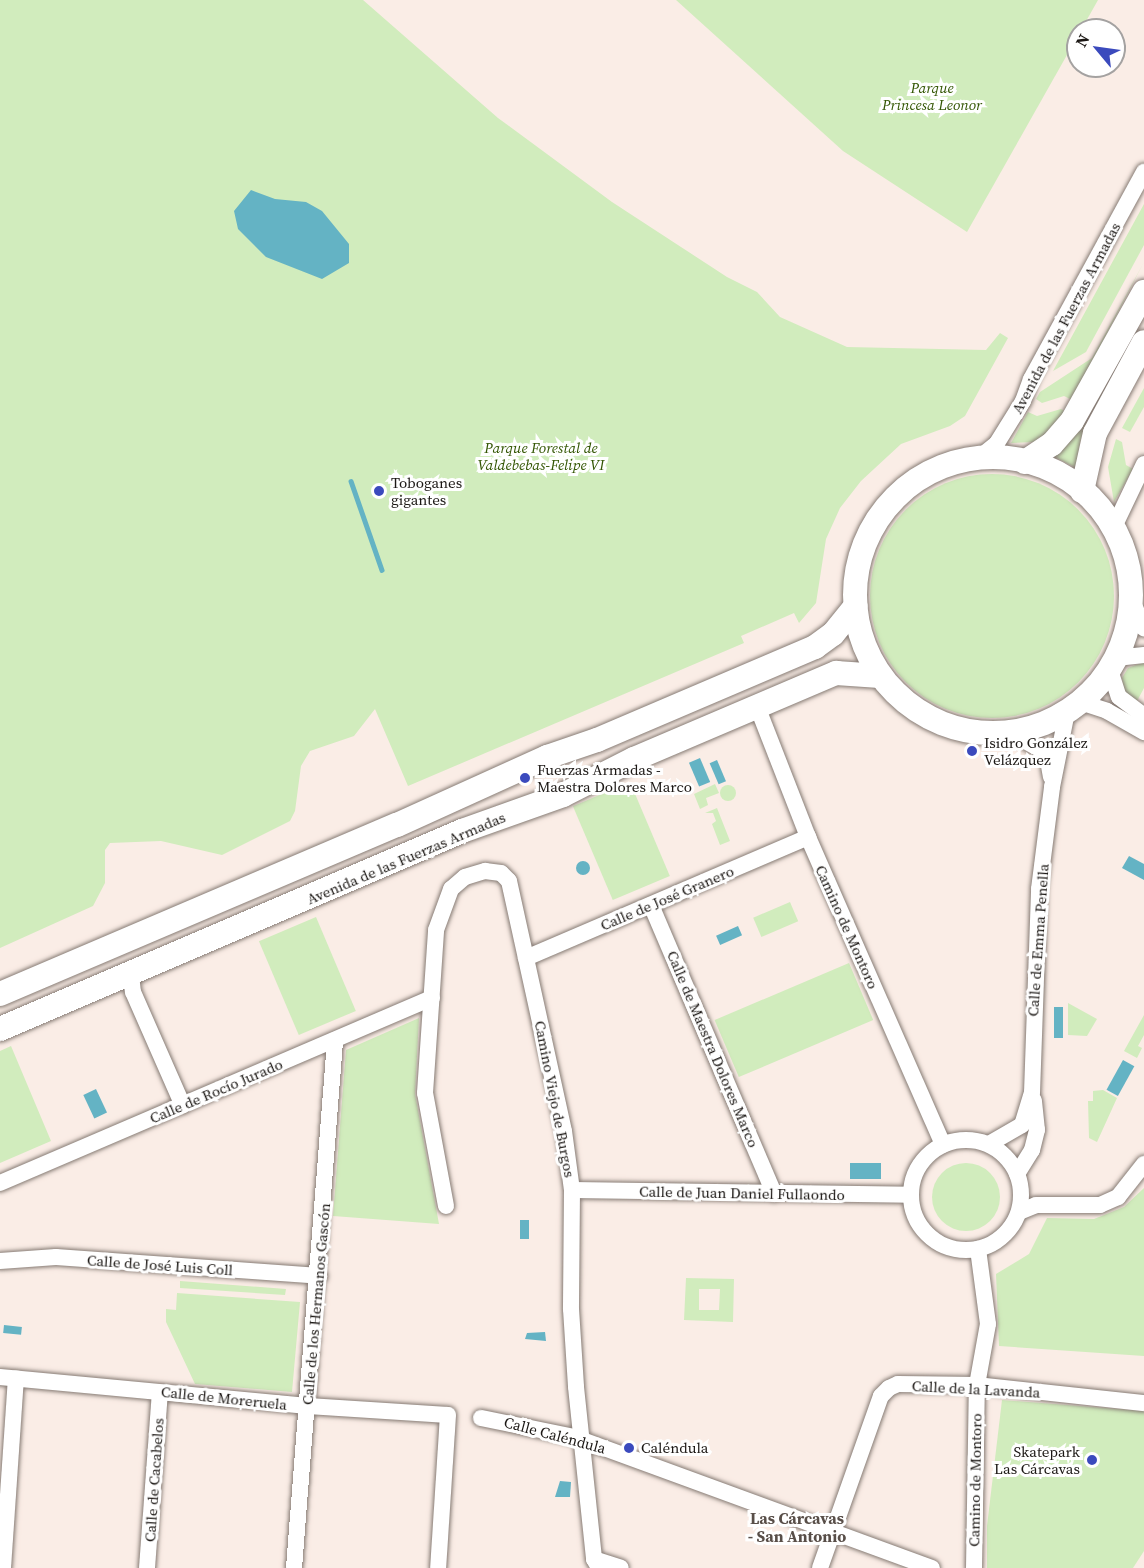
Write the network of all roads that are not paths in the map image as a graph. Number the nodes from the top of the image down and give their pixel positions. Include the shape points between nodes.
1 (1144, 172) edge
2 (1144, 292) edge
3 (1144, 342) edge
4 (980, 457) junction
5 (1025, 462) junction
6 (1144, 464) edge
7 (1082, 490) junction
8 (1113, 529) junction
9 (1131, 598) junction
10 (856, 606) junction
11 (1144, 628) edge
12 (1144, 655) edge
13 (1113, 664) junction
14 (880, 676) junction
15 (757, 706) junction
16 (1074, 707) junction
17 (1144, 716) edge
18 (1009, 732) junction
19 (1144, 732) edge
20 (1052, 787) junction
21 (808, 837) junction
22 (651, 905) junction
23 (526, 958) junction
24 (131, 974) junction
25 (0, 994) edge
26 (432, 998) junction
27 (0, 1029) edge
28 (335, 1041) junction
29 (1032, 1094) junction
30 (183, 1106) junction
31 (989, 1144) junction
32 (943, 1145) junction
33 (1144, 1164) edge
34 (1017, 1174) junction
35 (0, 1183) edge
36 (572, 1190) junction
37 (774, 1194) junction
38 (911, 1195) junction
39 (446, 1206) dead end
40 (1019, 1212) junction
41 (978, 1249) junction
42 (0, 1261) edge
43 (319, 1276) junction
44 (8, 1378) edge
45 (977, 1385) junction
46 (160, 1392) junction
47 (1144, 1403) edge
48 (308, 1406) junction
49 (481, 1418) dead end
50 (581, 1440) junction
51 (833, 1530) junction
52 (594, 1565) edge
53 (3, 1568) edge
54 (147, 1568) edge
55 (294, 1568) edge
56 (438, 1568) edge
57 (621, 1568) edge
58 (820, 1568) edge
59 (932, 1568) edge
60 (974, 1568) edge

1 - 4 street, Avenida de las Fuerzas Armadas via 1031,379 1023,401 997,443
2 - 5 street via 1072,421 1052,444
3 - 7 street via 1095,433
4 - 5 street
4 - 10 street via 927,473 885,509 860,558
5 - 7 street
6 - 8 street
7 - 8 street
8 - 9 street via 1128,564
9 - 11 street
9 - 13 street via 1127,629
10 - 14 street via 861,635
10 - 25 street via 833,634 814,647 597,740 547,757 460,798
12 - 13 street
13 - 16 street
13 - 17 street via 1119,697
14 - 15 street, Avenida de las Fuerzas Armadas via 836,673
14 - 18 street via 908,705 946,725 975,733
15 - 21 street, Camino de Montoro
15 - 24 street, Avenida de las Fuerzas Armadas via 563,795 462,831
16 - 18 street via 1039,726
16 - 19 street via 1107,711
16 - 20 street, Calle de Emma Penella
18 - 20 street, Calle de Emma Penella via 1040,749 1048,760
20 - 29 street, Calle de Emma Penella via 1040,889
21 - 22 street, Calle de José Granero
21 - 32 street, Camino de Montoro
22 - 23 street, Calle de José Granero
22 - 37 street, Calle de Maestra Dolores Marco
23 - 26 street, Camino Viejo de Burgos via 509,881 501,873 465,877 442,904 436,930
23 - 36 street, Camino Viejo de Burgos via 564,1131
24 - 27 street, Avenida de las Fuerzas Armadas
24 - 30 street via 133,992
26 - 28 street, Calle de Rocío Jurado
26 - 39 street via 425,1093
28 - 30 street, Calle de Rocío Jurado
28 - 43 street, Calle de los Hermanos Gascón
29 - 31 street, Calle de Emma Penella via 1022,1125
29 - 34 street, Calle de Emma Penella via 1037,1130 1032,1150
30 - 35 street, Calle de Rocío Jurado
31 - 32 street via 959,1140
31 - 34 street via 1007,1158
32 - 38 street via 920,1166
33 - 40 street via 1118,1197 1100,1205 1036,1205
34 - 40 street via 1021,1188
36 - 37 street, Calle de Juan Daniel Fullaondo
36 - 50 street, Camino Viejo de Burgos via 571,1309
37 - 38 street, Calle de Juan Daniel Fullaondo
38 - 41 street via 913,1212 932,1239 946,1247
40 - 41 street via 1007,1232
41 - 45 street, Camino de Montoro via 988,1324
42 - 43 street, Calle de José Luis Coll via 56,1257
43 - 48 street, Calle de los Hermanos Gascón
44 - 46 street, Calle de Moreruela
44 - 53 street
45 - 47 street, Calle de la Lavanda
45 - 51 street, Calle de la Lavanda via 898,1384 881,1396
45 - 60 street, Camino de Montoro
46 - 48 street, Calle de Moreruela
46 - 54 street, Calle de Cacabelos
48 - 55 street, Calle de los Hermanos Gascón
48 - 56 street, Calle de Moreruela via 448,1415
49 - 50 street, Calle Caléndula
50 - 51 street, Calle Caléndula
50 - 52 street, Camino Viejo de Burgos
51 - 58 street, Calle de la Lavanda
51 - 59 street, Calle Caléndula
52 - 57 street

